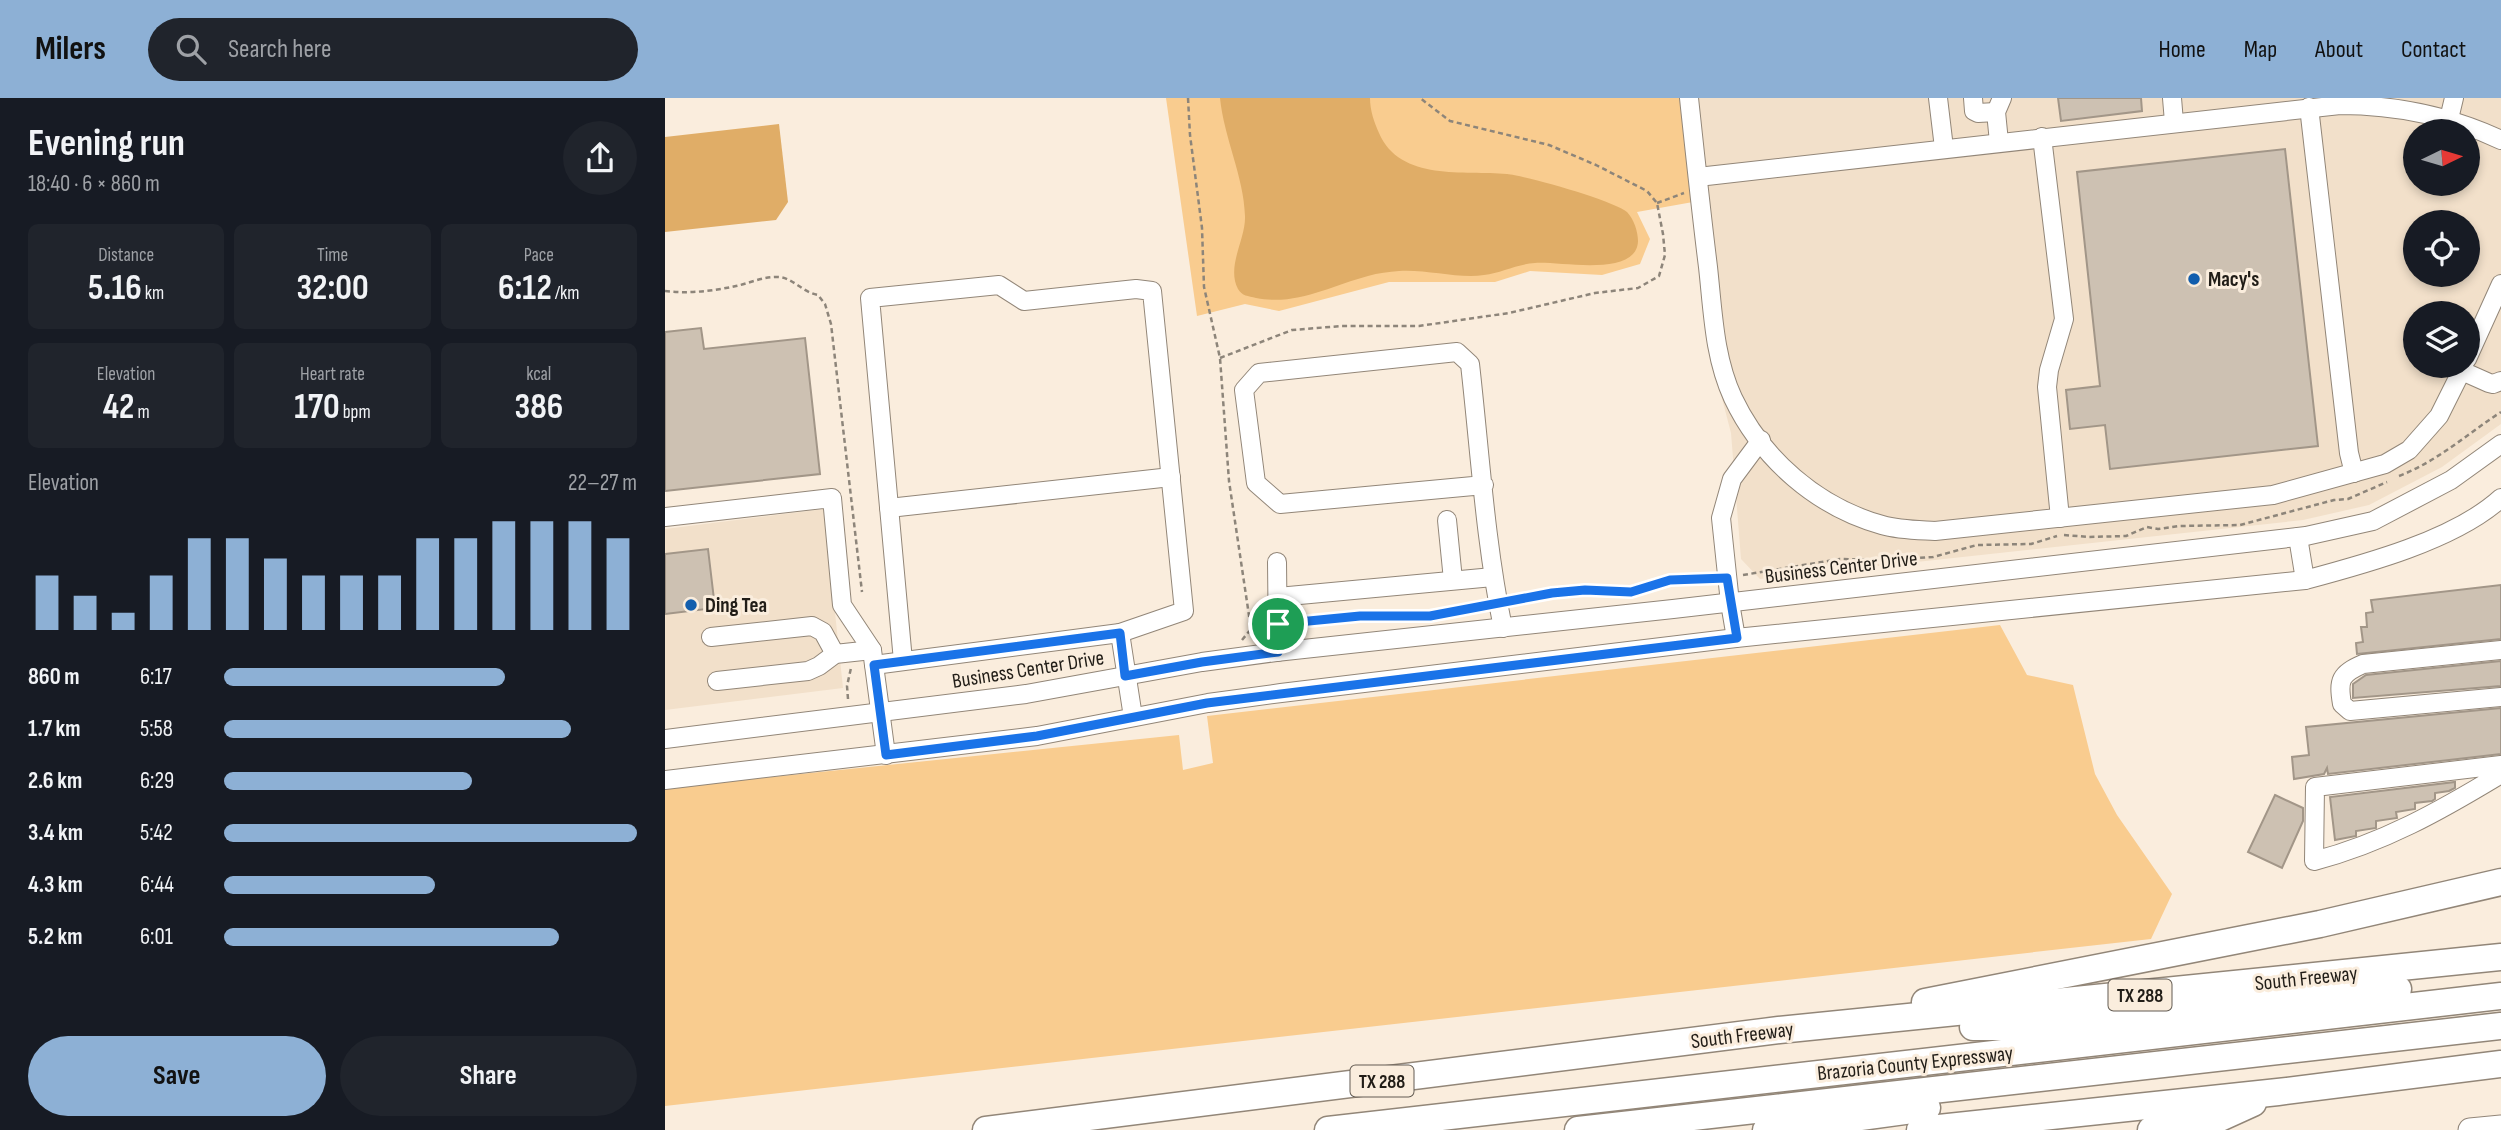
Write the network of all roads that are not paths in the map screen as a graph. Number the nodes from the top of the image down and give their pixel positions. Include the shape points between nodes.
1 (1689, 98) edge
2 (1938, 98) edge
3 (1973, 98) edge
4 (2172, 98) edge
5 (2454, 98) edge
6 (1999, 105) edge
7 (2309, 107) junction
8 (2449, 119) joint
9 (2174, 122) junction
10 (2480, 132) edge
11 (2042, 137) junction
12 (2501, 141) edge
13 (1999, 142) junction
14 (1944, 148) junction
15 (1698, 177) junction
16 (2501, 284) edge
17 (2480, 331) edge
18 (2480, 376) edge
19 (2458, 378) edge
20 (2501, 381) edge
21 (1761, 440) junction
22 (2501, 444) edge
23 (2354, 473) junction
24 (1171, 477) junction
25 (1484, 485) junction
26 (2501, 498) edge
27 (889, 508) junction
28 (665, 517) edge
29 (2060, 518) junction
30 (1447, 520) dead end
31 (2298, 537) junction
32 (1277, 562) dead end
33 (1493, 577) junction
34 (1453, 580) junction
35 (2305, 580) junction
36 (1278, 597) junction
37 (1730, 603) junction
38 (1503, 628) junction
39 (1120, 633) junction
40 (711, 637) dead end
41 (1737, 638) junction
42 (2501, 650) edge
43 (1278, 652) junction
44 (835, 654) junction
45 (873, 657) junction
46 (903, 661) junction
47 (1125, 676) junction
48 (717, 681) dead end
49 (2501, 697) edge
50 (880, 712) junction
51 (1133, 717) junction
52 (665, 739) edge
53 (886, 755) junction
54 (2501, 765) edge
55 (2501, 775) edge
56 (665, 780) edge
57 (2501, 882) edge
58 (2501, 957) edge
59 (2501, 981) edge
60 (2501, 996) edge
61 (2501, 1026) edge
62 (1779, 1030) junction
63 (2321, 1045) junction
64 (2501, 1064) edge
65 (2278, 1092) junction
66 (2501, 1127) edge
67 (986, 1130) edge
68 (1328, 1130) edge
69 (1578, 1130) edge
70 (1766, 1130) edge
71 (1920, 1130) edge
72 (2151, 1130) edge
73 (2470, 1130) edge

1 - 15 street
2 - 14 street
3 - 6 street via 1977,113
4 - 9 street
5 - 8 street
6 - 13 street
7 - 8 street via 2368,105
7 - 9 street
7 - 23 street
9 - 11 street
10 - 12 street
11 - 13 street
11 - 29 street via 2064,319 2047,387
13 - 14 street
14 - 15 street
15 - 21 street via 1716,346 1733,397
16 - 17 street
18 - 20 street via 2493,384
19 - 23 street via 2439,416 2409,450 2385,464
21 - 29 street via 1781,467 1828,503 1884,526 1935,531
21 - 37 street via 1732,479 1721,518
22 - 31 street, Business Center Drive via 2451,480 2373,521
23 - 29 street via 2273,495
24 - 27 street
24 - 27 street via 1152,291 1024,301 999,285 870,298
24 - 39 street via 1184,611
25 - 25 street via 1470,364 1457,352 1259,373 1244,390 1256,483 1280,504
25 - 33 street
26 - 35 street via 2487,511 2437,536 2377,560
27 - 46 street
28 - 45 street via 832,498 842,605
30 - 34 street
31 - 35 street
31 - 37 street, Business Center Drive
32 - 36 street
33 - 34 street
33 - 38 street
34 - 36 street
35 - 41 street
36 - 43 street
37 - 38 street, Business Center Drive
37 - 41 street
38 - 43 street, Business Center Drive
39 - 46 street
39 - 47 street
40 - 44 street via 812,626 823,632
41 - 51 street via 1281,693
42 - 49 street via 2363,664 2341,677 2340,689 2342,704 2350,711
43 - 47 street, Business Center Drive
44 - 45 street
44 - 48 street via 808,671
45 - 46 street
45 - 50 street
47 - 50 street, Business Center Drive
47 - 51 street
50 - 52 street, Business Center Drive
50 - 53 street
51 - 53 street via 1037,736
53 - 56 street
54 - 55 street via 2315,787 2314,861 2400,831
57 - 62 highway via 2320,924
58 - 62 highway, South Freeway / TX 288
59 - 62 highway via 2022,1027
60 - 68 highway, Brazoria County Expressway
61 - 63 highway, Brazoria County Expressway
62 - 67 highway, South Freeway / TX 288
63 - 69 highway, Brazoria County Expressway
63 - 70 highway via 2271,1064
64 - 65 highway
65 - 71 highway
65 - 72 highway via 2220,1118
66 - 73 main road

